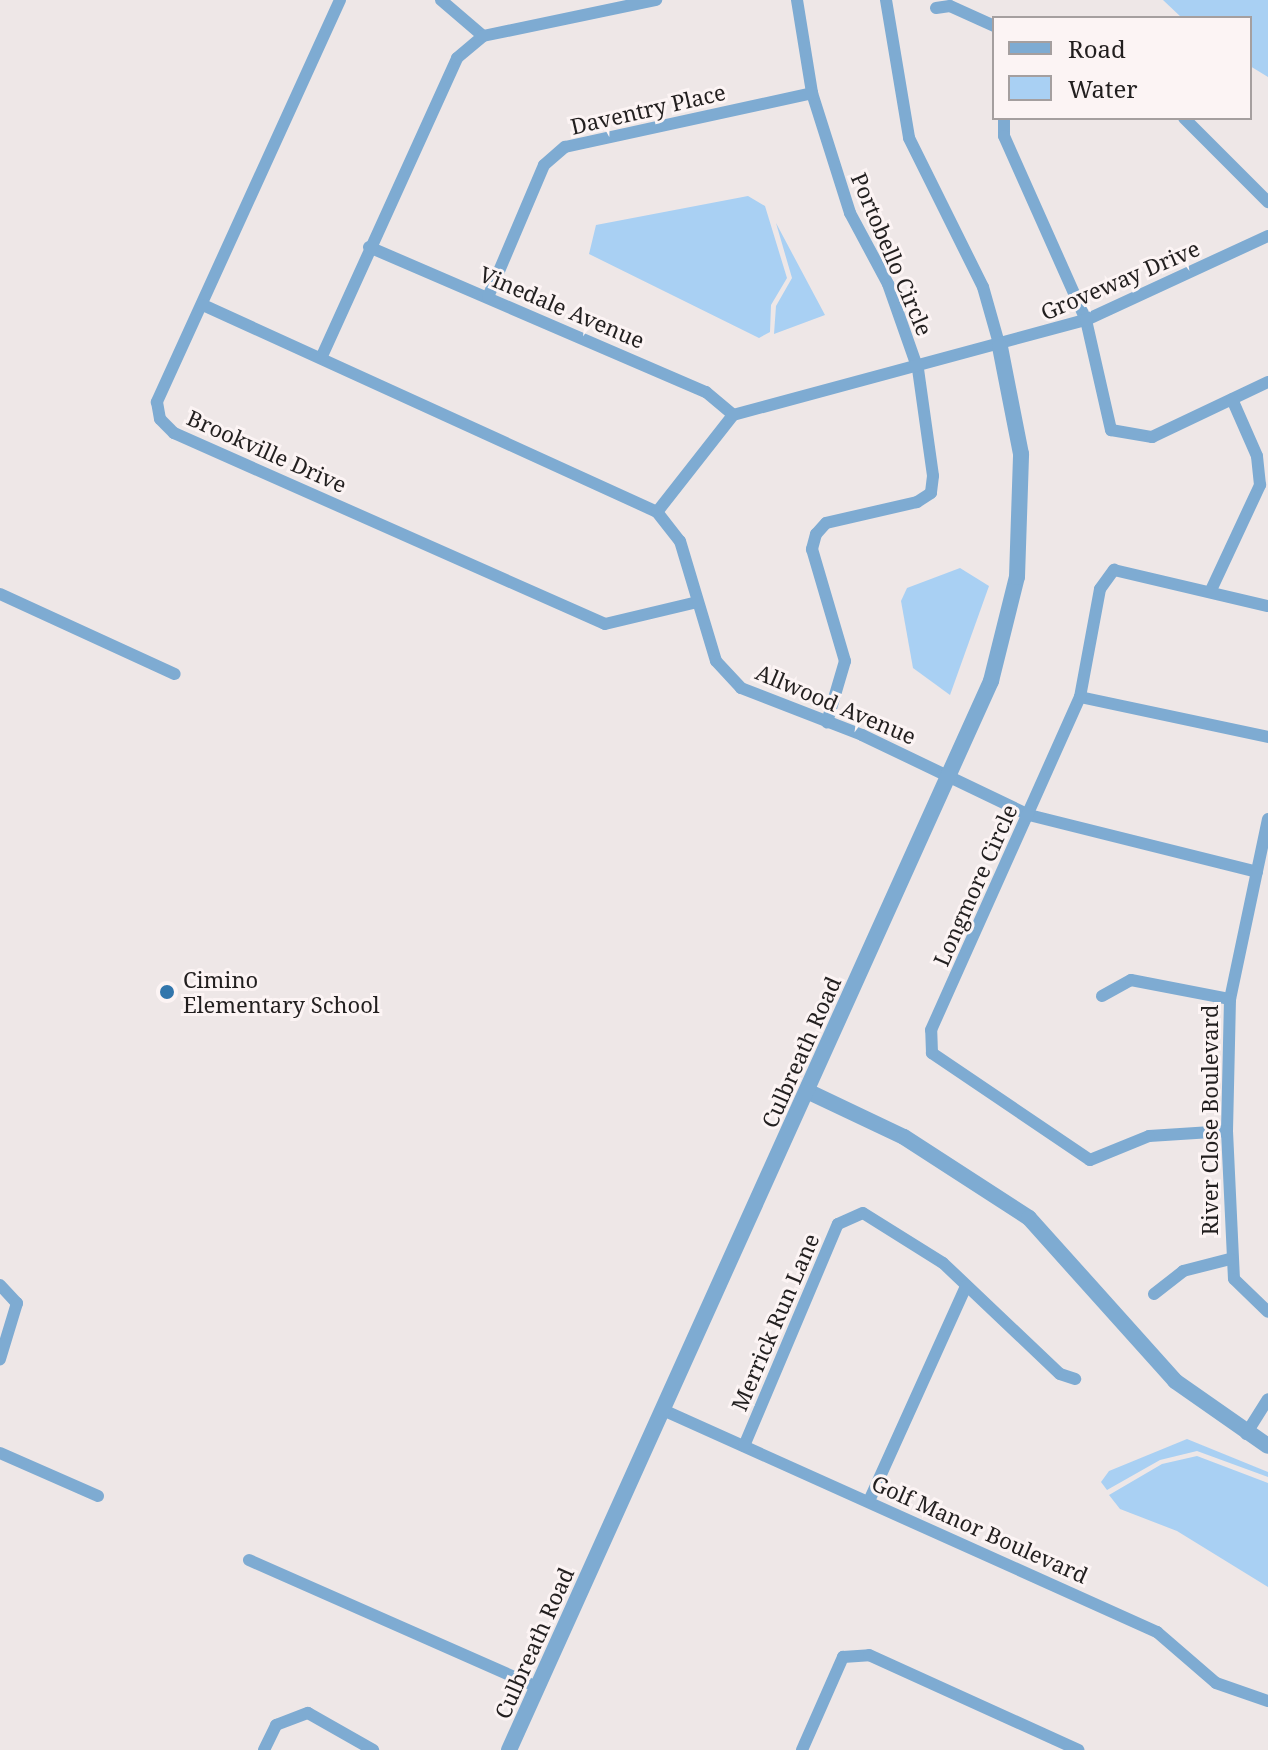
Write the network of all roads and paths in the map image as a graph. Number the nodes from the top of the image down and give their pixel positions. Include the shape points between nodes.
1 (340, 0) edge
2 (441, 0) edge
3 (656, 0) edge
4 (797, 0) edge
5 (886, 0) edge
6 (936, 8) dead end
7 (992, 25) edge
8 (483, 36) junction
9 (812, 93) junction
10 (1004, 120) edge
11 (1186, 120) edge
12 (1268, 202) edge
13 (1268, 236) edge
14 (369, 247) junction
15 (488, 297) junction
16 (203, 305) junction
17 (1086, 320) junction
18 (1000, 347) junction
19 (322, 356) junction
20 (918, 369) junction
21 (1268, 382) edge
22 (1232, 399) junction
23 (733, 415) junction
24 (657, 512) junction
25 (1212, 588) junction
26 (0, 594) edge
27 (697, 602) junction
28 (1268, 606) edge
29 (175, 674) dead end
30 (1080, 697) junction
31 (827, 722) junction
32 (1268, 737) edge
33 (950, 774) junction
34 (1029, 815) junction
35 (1268, 819) edge
36 (1257, 872) junction
37 (1102, 996) dead end
38 (1230, 999) junction
39 (807, 1091) junction
40 (1227, 1131) junction
41 (1230, 1259) junction
42 (0, 1285) edge
43 (966, 1286) junction
44 (1154, 1294) dead end
45 (1268, 1312) edge
46 (0, 1359) edge
47 (1075, 1379) dead end
48 (1268, 1399) edge
49 (663, 1410) junction
50 (1246, 1434) junction
51 (744, 1446) junction
52 (1268, 1446) edge
53 (0, 1453) edge
54 (98, 1496) dead end
55 (869, 1501) junction
56 (249, 1560) dead end
57 (537, 1687) junction
58 (1268, 1701) edge
59 (264, 1750) edge
60 (373, 1750) edge
61 (509, 1750) edge
62 (802, 1750) edge
63 (1078, 1750) edge

1 - 16 street, Brookville Drive
2 - 8 street
3 - 8 street
4 - 9 street, Portobello Circle
5 - 18 street, Culbreath Road via 909,138 973,273
6 - 7 street via 950,6
8 - 14 street via 443,78
9 - 15 street, Daventry Place via 565,147 544,165
9 - 20 street, Portobello Circle via 850,213 888,284
10 - 17 street via 1004,136
11 - 12 street
13 - 17 street, Groveway Drive
14 - 15 street, Vinedale Avenue
14 - 19 street
15 - 23 street, Vinedale Avenue via 706,392
16 - 19 street, Allwood Avenue
16 - 27 street, Brookville Drive via 157,402 160,419 174,433 605,624
17 - 18 street, Groveway Drive
17 - 22 street via 1111,430 1152,437
18 - 20 street, Groveway Drive
18 - 33 street, Culbreath Road via 1021,454 1017,577 991,681
19 - 24 street, Allwood Avenue
20 - 23 street, Groveway Drive
20 - 31 street, Portobello Circle via 931,493 826,523 812,549 845,661
21 - 22 street
22 - 25 street via 1257,456 1260,485
23 - 24 street
24 - 27 street, Allwood Avenue via 680,541
25 - 28 street, Longmore Circle
25 - 30 street, Longmore Circle via 1114,570 1100,589
26 - 29 street
27 - 31 street, Allwood Avenue via 716,661 741,688
30 - 32 street
30 - 34 street, Longmore Circle
31 - 33 street, Allwood Avenue
33 - 34 street, Allwood Avenue
33 - 39 street, Culbreath Road
34 - 36 street, Allwood Avenue
34 - 40 street, Longmore Circle via 931,1030 932,1053 1090,1160 1149,1136
35 - 36 street, River Close Boulevard
36 - 38 street, River Close Boulevard
37 - 38 street via 1131,980
38 - 40 street, River Close Boulevard
39 - 49 street, Culbreath Road
39 - 50 street via 904,1137 1029,1218 1175,1381
40 - 41 street, River Close Boulevard
41 - 44 street via 1183,1271
41 - 45 street, River Close Boulevard via 1245,1296
42 - 46 street via 17,1303
43 - 47 street, Merrick Run Lane via 1060,1374
43 - 51 street, Merrick Run Lane via 863,1213 838,1224
43 - 55 street
48 - 50 street
49 - 51 street, Golf Manor Boulevard
49 - 57 street, Culbreath Road
50 - 52 street
51 - 55 street, Golf Manor Boulevard
53 - 54 street
55 - 58 street, Golf Manor Boulevard via 1157,1632 1216,1683
56 - 57 street
57 - 61 street, Culbreath Road
59 - 60 street via 276,1725 308,1713
62 - 63 street via 843,1657 869,1655

